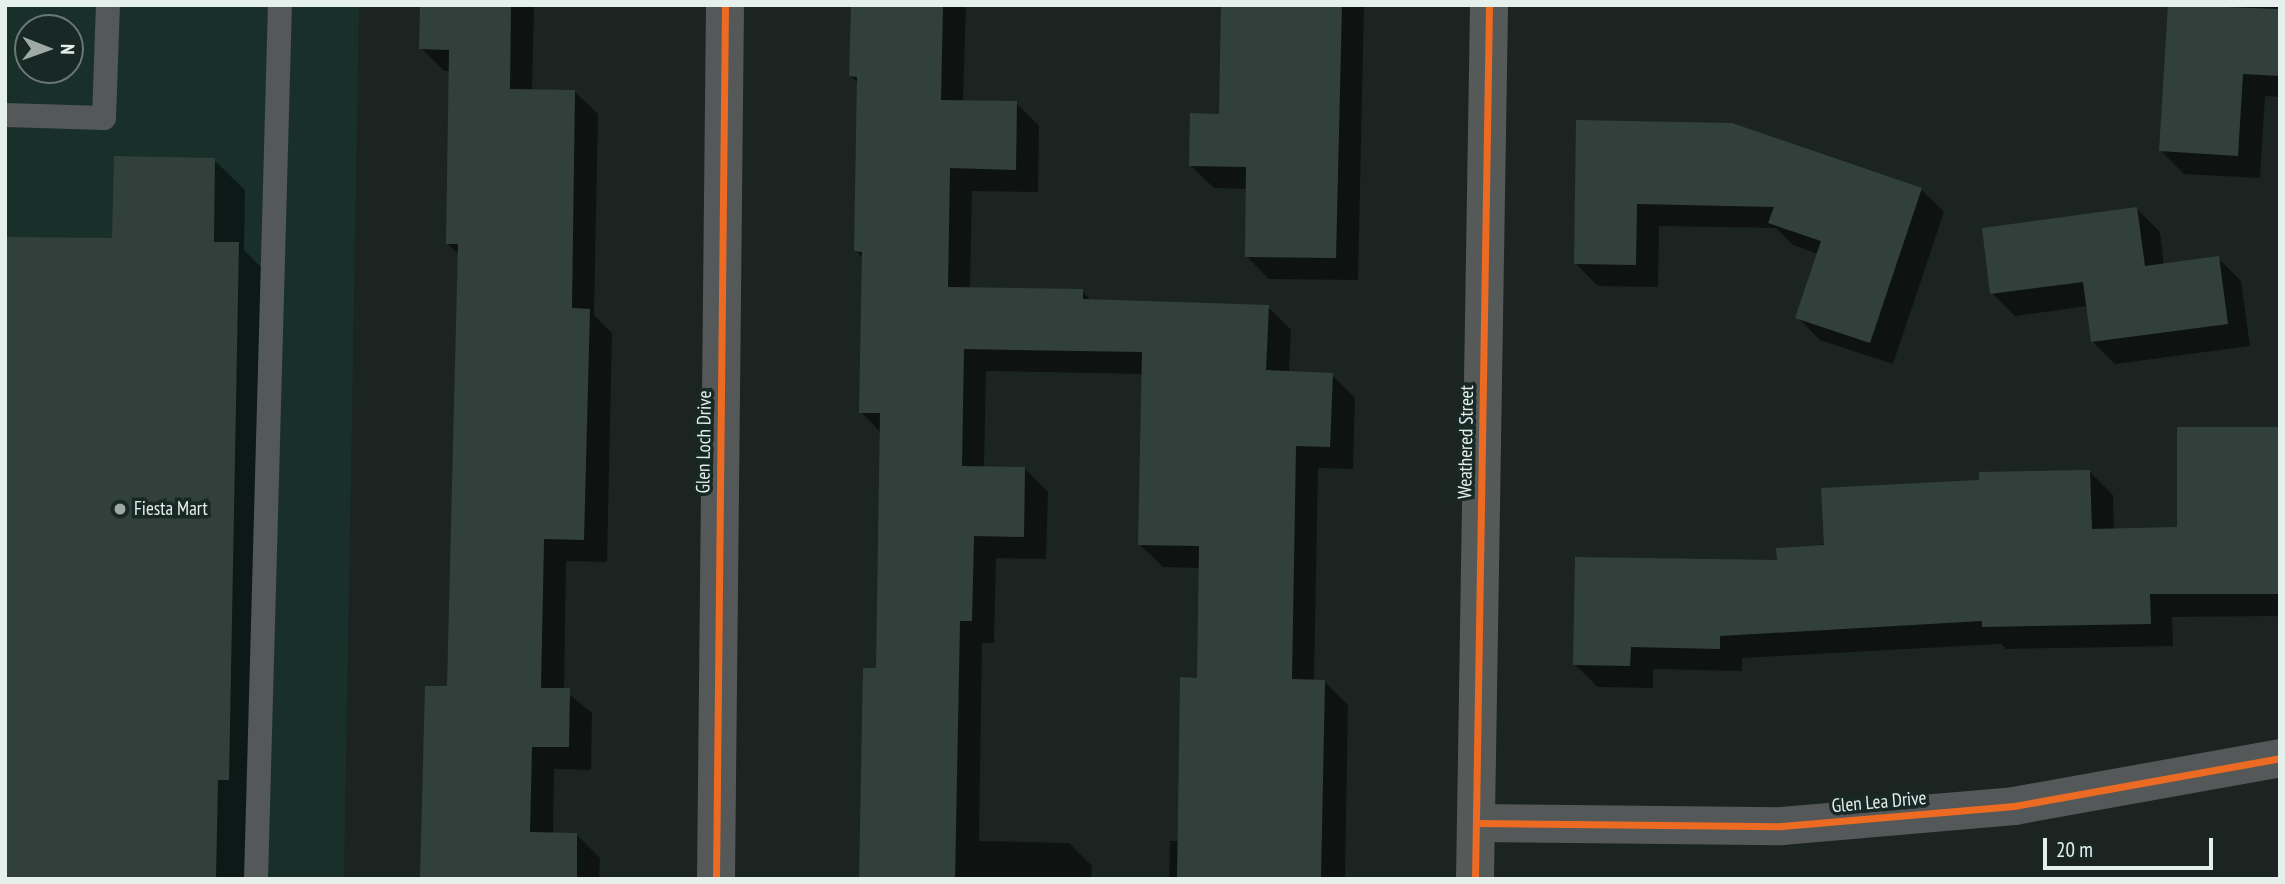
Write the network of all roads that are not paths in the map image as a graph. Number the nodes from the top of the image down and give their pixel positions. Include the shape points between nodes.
1 (108, 5) edge
2 (280, 5) edge
3 (725, 5) edge
4 (1489, 5) edge
5 (5, 115) edge
6 (2280, 758) edge
7 (1476, 823) junction
8 (256, 879) edge
9 (716, 879) edge
10 (1475, 879) edge

1 - 5 lane via 104,118
2 - 8 lane
3 - 9 street, Glen Loch Drive
4 - 7 street, Weathered Street
6 - 7 street, Glen Lea Drive via 2014,806 1796,825
7 - 10 street, Weathered Street

